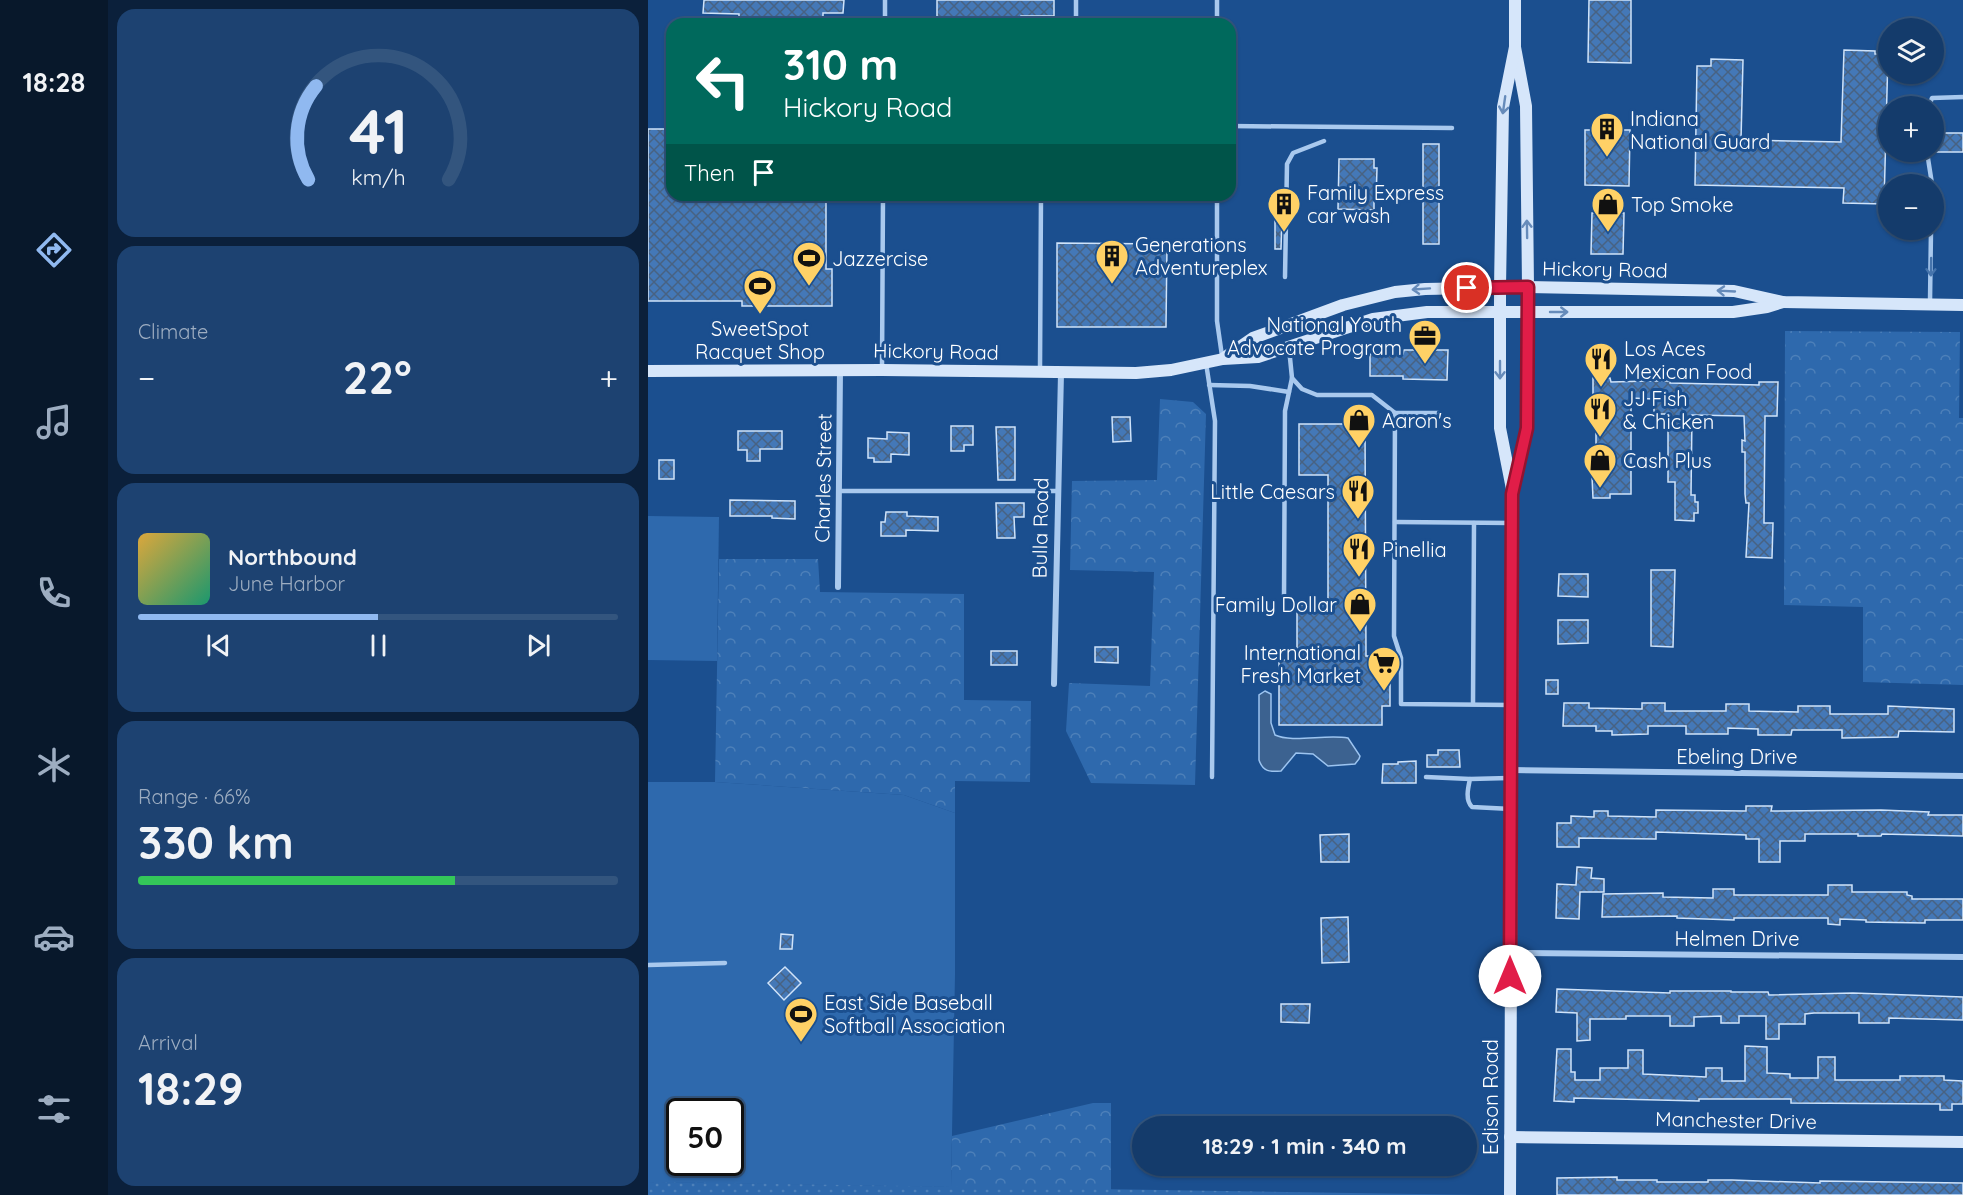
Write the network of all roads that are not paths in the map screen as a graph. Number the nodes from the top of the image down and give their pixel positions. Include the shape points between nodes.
1 (885, 0) edge
2 (1076, 0) edge
3 (1217, 0) edge
4 (1515, 0) edge
5 (885, 18) edge
6 (1076, 18) edge
7 (1217, 18) edge
8 (1515, 47) junction
9 (1963, 97) edge
10 (1944, 98) edge
11 (1236, 126) edge
12 (1452, 128) dead end
13 (1324, 141) dead end
14 (883, 201) edge
15 (1041, 201) edge
16 (1217, 201) edge
17 (1932, 240) edge
18 (1285, 277) dead end
19 (1500, 287) junction
20 (1528, 287) junction
21 (1783, 302) junction
22 (1930, 304) junction
23 (1963, 305) edge
24 (1500, 312) junction
25 (1528, 312) junction
26 (1288, 348) junction
27 (1222, 359) junction
28 (1206, 363) junction
29 (840, 370) junction
30 (882, 370) junction
31 (648, 371) edge
32 (1040, 372) junction
33 (1061, 373) junction
34 (1292, 378) junction
35 (1209, 385) junction
36 (1289, 392) junction
37 (1395, 413) junction
38 (1440, 413) dead end
39 (839, 491) junction
40 (1057, 491) junction
41 (1512, 494) junction
42 (1395, 522) junction
43 (1474, 523) junction
44 (1512, 523) junction
45 (838, 587) dead end
46 (1284, 599) dead end
47 (1054, 684) dead end
48 (1473, 704) junction
49 (1511, 705) junction
50 (1511, 774) junction
51 (1963, 776) edge
52 (1212, 777) dead end
53 (1426, 777) dead end
54 (1470, 779) junction
55 (1511, 809) junction
56 (1510, 953) junction
57 (1963, 957) edge
58 (725, 963) dead end
59 (648, 965) edge
60 (1510, 1137) junction
61 (1963, 1142) edge
62 (1510, 1195) edge

1 - 5 lane
2 - 6 lane
3 - 7 lane
4 - 8 street
8 -> 19 street, Edison Road via 1503,107
20 -> 8 street, Edison Road via 1526,106
9 - 10 lane
11 - 12 lane
13 - 18 lane via 1293,153 1287,164
14 - 30 lane
15 - 32 lane
16 - 27 lane via 1217,321
17 -> 22 lane
19 - 20 street, Hickory Road
19 - 24 street, Edison Road
19 -> 27 street, Hickory Road via 1425,289 1369,297 1253,338
21 -> 20 street, Hickory Road via 1734,291
20 - 25 street, Edison Road
21 - 22 street, Hickory Road
25 -> 21 street, Hickory Road via 1733,312
22 - 23 street, Hickory Road
24 - 25 street, Hickory Road
24 - 26 street, Hickory Road via 1427,312 1373,319
24 -> 41 street, Edison Road via 1500,428
25 - 41 street, Edison Road via 1527,428
26 - 27 street, Hickory Road via 1258,357
26 - 34 lane
27 - 28 street, Hickory Road
28 - 33 street, Hickory Road via 1136,373
28 - 35 lane
29 - 30 street, Hickory Road
29 - 31 street, Hickory Road
29 - 39 street, Charles Street
30 - 32 street, Hickory Road
32 - 33 street, Hickory Road
33 - 40 street, Bulla Road
34 - 36 lane
34 - 37 lane via 1302,389 1317,394 1374,396
35 - 36 lane
35 - 52 lane via 1215,421
36 - 46 lane via 1285,411
37 - 38 lane
37 - 42 lane
39 - 40 lane
39 - 45 street, Charles Street
40 - 47 street, Bulla Road
41 - 44 street, Edison Road
42 - 43 lane
42 - 48 lane via 1394,636 1401,658 1401,704
43 - 44 lane
43 - 48 lane
44 - 49 street, Edison Road
48 - 49 lane
49 - 50 street, Edison Road
50 - 51 street, Ebeling Drive
50 - 54 lane
50 - 55 street, Edison Road
53 - 54 lane
54 - 55 lane via 1468,803 1472,807
55 - 56 street, Edison Road
56 - 57 street, Helmen Drive
56 - 60 street, Edison Road
58 - 59 lane
60 - 61 street, Manchester Drive
60 - 62 street, Edison Road

